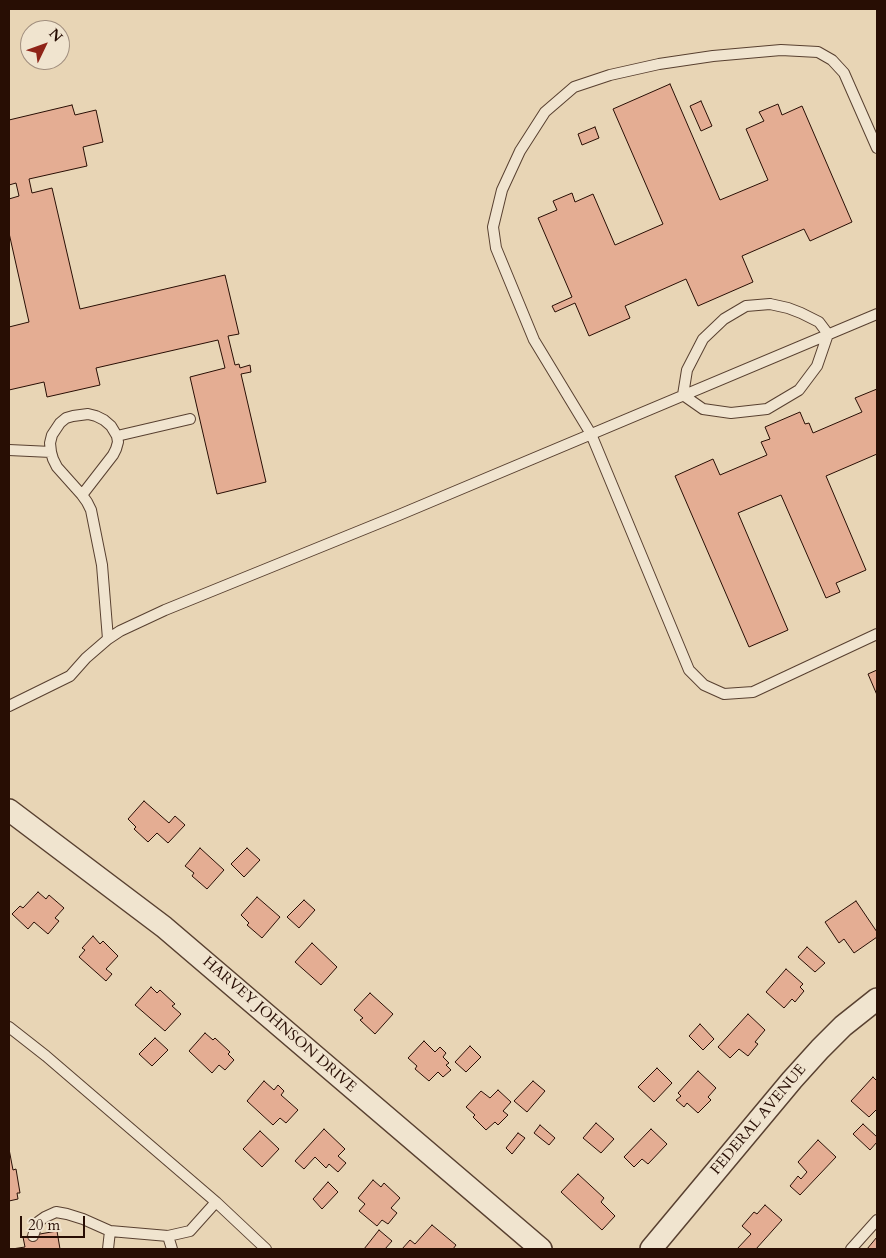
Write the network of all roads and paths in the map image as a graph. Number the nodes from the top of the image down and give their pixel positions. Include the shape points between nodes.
1 (877, 148) edge
2 (877, 314) edge
3 (828, 334) junction
4 (683, 395) junction
5 (190, 419) dead end
6 (591, 434) junction
7 (117, 436) junction
8 (9, 450) edge
9 (51, 452) junction
10 (82, 495) junction
11 (877, 634) edge
12 (108, 640) junction
13 (9, 706) edge
14 (9, 810) edge
15 (877, 1000) edge
16 (9, 1028) edge
17 (216, 1202) junction
18 (877, 1220) edge
19 (110, 1231) junction
20 (33, 1236) dead end
21 (168, 1236) junction
22 (108, 1249) edge
23 (172, 1249) edge
24 (266, 1249) edge
25 (541, 1249) edge
26 (651, 1249) edge
27 (851, 1249) edge

1 - 6 lane via 844,73 832,60 818,52 781,50 713,56 610,74 574,87 545,112 520,151 502,190 493,227 496,248 534,340
2 - 3 lane
3 - 4 lane
3 - 4 lane via 817,366 799,390 767,409 731,413 703,409
3 - 4 lane via 818,322 788,308 770,304 746,306 724,319 703,339 687,370
4 - 6 lane
5 - 7 lane
6 - 11 lane via 689,670 704,685 724,694 753,692
6 - 12 lane via 165,610
7 - 9 lane via 111,426 96,416 72,416 55,429 50,443
7 - 10 lane via 113,455
8 - 9 lane
9 - 10 lane via 57,468
10 - 12 lane via 91,510 102,565
12 - 13 lane via 70,676
14 - 25 street, HARVEY JOHNSON DRIVE via 164,927
15 - 26 street, FEDERAL AVENUE via 844,1026 792,1080
16 - 17 lane
17 - 21 lane via 190,1231
17 - 24 lane
18 - 27 lane
19 - 20 lane via 56,1212 38,1222
19 - 21 lane
19 - 22 lane
21 - 23 lane

